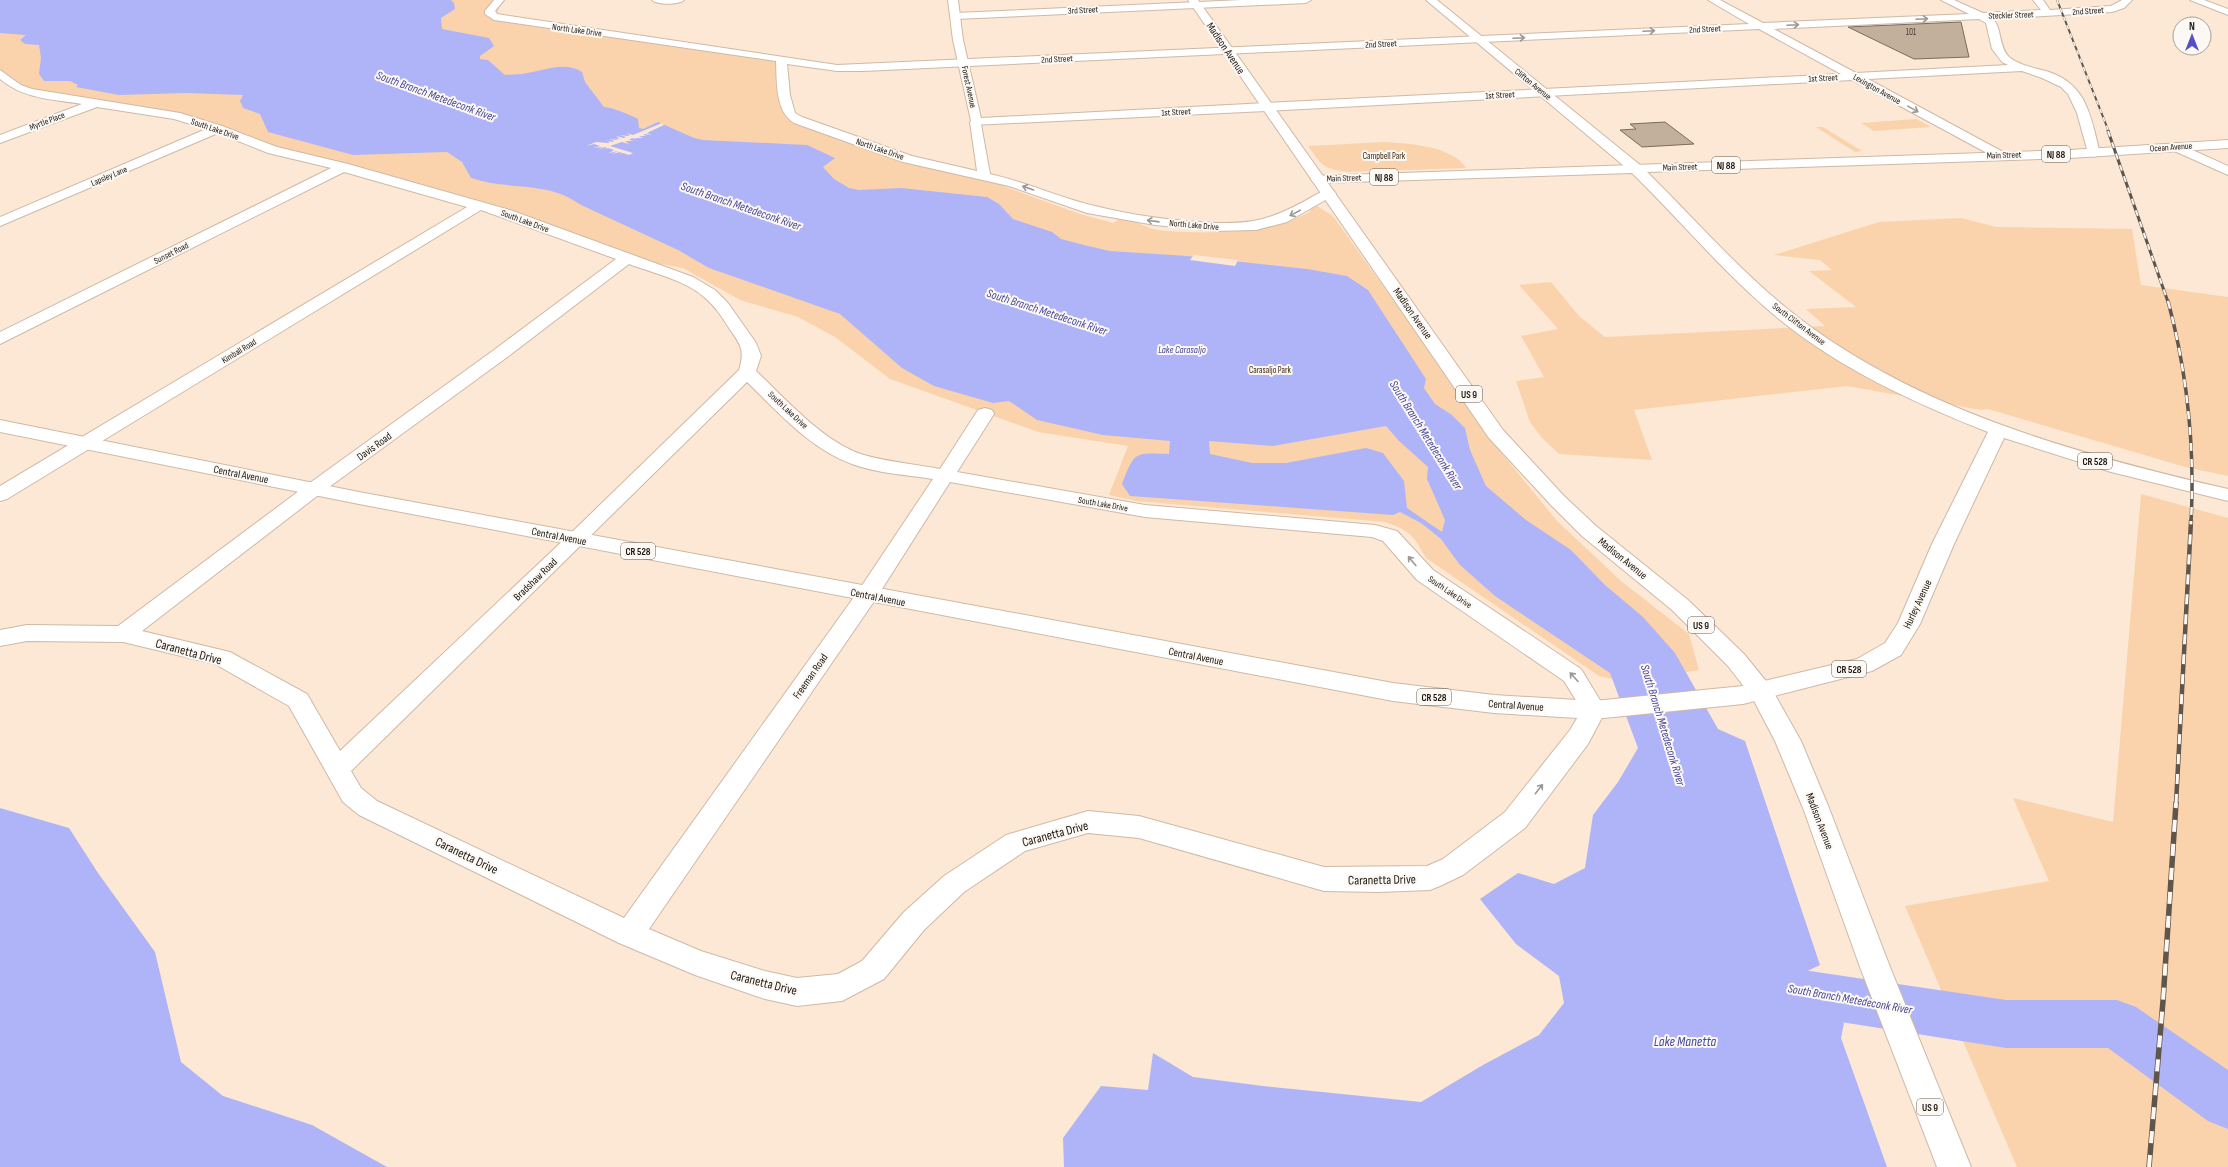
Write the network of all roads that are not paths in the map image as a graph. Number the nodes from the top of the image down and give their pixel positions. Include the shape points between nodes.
1 (499, 0) edge
2 (657, 0) edge
3 (679, 0) edge
4 (953, 0) edge
5 (1306, 0) edge
6 (1431, 0) edge
7 (1713, 0) edge
8 (1946, 0) edge
9 (2038, 0) edge
10 (2126, 0) edge
11 (2195, 0) edge
12 (1195, 2) edge
13 (2228, 12) edge
14 (2047, 13) junction
15 (955, 16) junction
16 (1981, 16) junction
17 (1762, 26) junction
18 (1480, 39) junction
19 (1228, 51) junction
20 (782, 59) junction
21 (964, 63) junction
22 (2024, 68) junction
23 (0, 73) edge
24 (1854, 77) junction
25 (1545, 93) junction
26 (94, 104) junction
27 (1266, 107) junction
28 (976, 122) junction
29 (218, 129) junction
30 (0, 139) edge
31 (2228, 144) edge
32 (2177, 146) junction
33 (2114, 151) joint
34 (2094, 152) junction
35 (1998, 155) junction
36 (343, 168) junction
37 (1635, 168) junction
38 (2228, 171) edge
39 (984, 175) junction
40 (1318, 179) junction
41 (1329, 194) junction
42 (478, 206) junction
43 (0, 222) edge
44 (627, 258) junction
45 (0, 340) edge
46 (747, 372) junction
47 (985, 414) dead end
48 (0, 426) edge
49 (1998, 430) junction
50 (85, 443) junction
51 (944, 477) junction
52 (314, 489) junction
53 (0, 495) edge
54 (2228, 495) edge
55 (577, 539) junction
56 (867, 595) junction
57 (123, 634) junction
58 (0, 638) edge
59 (1755, 693) junction
60 (1598, 710) junction
61 (338, 768) junction
62 (629, 934) junction
63 (1954, 1167) edge

1 - 20 main road, North Lake Drive via 490,11 494,17
2 - 3 main road
4 - 15 main road, Forest Avenue
5 - 12 main road, 3rd Street
6 - 18 main road, Clifton Avenue
7 - 17 main road, Lexington Avenue
8 - 16 main road
9 - 14 main road, Steckler Street
10 - 14 main road, 2nd Street via 2121,6 2112,9
11 - 13 main road
12 - 15 main road, 3rd Street
12 - 19 main road, Madison Avenue / US 9
14 - 16 main road, Steckler Street
15 - 21 main road, Forest Avenue
17 -> 16 main road, 2nd Street
16 - 22 main road via 1991,22 2002,56
18 -> 17 main road, 2nd Street
17 - 24 main road, Lexington Avenue
18 - 19 main road, 2nd Street
18 - 25 main road, Clifton Avenue
19 - 21 main road, 2nd Street
19 - 27 main road, Madison Avenue / US 9
20 - 21 main road, 2nd Street via 837,68
20 - 39 main road, North Lake Drive via 785,98 790,115 798,120 908,159
21 - 28 main road, Forest Avenue
22 - 24 main road, 1st Street
22 - 34 main road via 2057,80 2072,92 2080,107
23 - 26 main road, South Lake Drive via 16,87 29,92
24 - 25 main road, 1st Street
24 -> 35 main road, Lexington Avenue
25 - 27 main road, 1st Street
25 - 37 main road, Clifton Avenue
26 - 29 main road, South Lake Drive via 176,116
26 - 30 main road, Myrtle Place
27 - 28 main road, 1st Street
27 - 40 main road, Madison Avenue / US 9
28 - 39 main road, Forest Avenue
29 - 36 main road, South Lake Drive via 273,150
29 - 43 main road, Lapsley Lane
31 - 32 main road, Ocean Avenue / NJ 88
32 - 33 main road, Ocean Avenue / NJ 88
32 - 38 main road
33 - 34 main road, Main Street / NJ 88
34 - 35 main road, Main Street / NJ 88
35 - 37 main road, Main Street / NJ 88
36 - 42 main road, South Lake Drive
36 - 45 main road, Sunset Road
37 - 40 main road, Main Street / NJ 88
37 - 49 main road, South Clifton Avenue via 1742,276 1803,329 1890,381
41 -> 39 main road, North Lake Drive via 1282,220 1239,227 1216,227 1155,221 1092,210
40 - 41 main road, Madison Avenue / US 9
41 - 59 main road, Madison Avenue / US 9 via 1496,434 1589,531 1680,605 1736,660
42 - 44 main road, South Lake Drive via 505,213
42 - 50 main road, Kimball Road
44 - 46 main road, South Lake Drive via 687,280 709,293 722,306 748,344 752,356
44 - 52 main road, Davis Road
46 - 51 main road, South Lake Drive via 826,444 858,460
46 - 55 main road, Bradshaw Road
47 - 51 main road, Freeman Road
48 - 50 main road, Central Avenue / CR 528
49 - 54 main road, CR 528 via 2131,472
49 - 59 main road, Hurley Avenue / CR 528 via 1943,544 1909,624 1893,649 1864,665
50 - 52 main road, Central Avenue / CR 528
50 - 53 main road, Kimball Road
51 - 56 main road, Freeman Road
60 -> 51 main road, South Lake Drive via 1573,675 1424,575 1390,536 1375,532 1145,512
52 - 55 main road, Central Avenue / CR 528
52 - 57 main road, Davis Road
55 - 56 main road, Central Avenue / CR 528
55 - 61 main road, Bradshaw Road
56 - 60 main road, Central Avenue / CR 528 via 1393,692 1494,704
56 - 62 main road, Freeman Road
57 - 58 main road, Caranetta Drive via 27,633
57 - 61 main road, Caranetta Drive via 222,658 298,700
59 - 60 main road, Central Avenue / CR 528
59 - 63 main road, Madison Avenue / US 9 via 1788,741
62 -> 60 main road, Caranetta Drive via 695,962 765,985 797,992 842,987 873,970 914,921 954,884 1016,843 1088,822 1139,827 1324,879 1430,878 1453,867 1515,820
61 - 62 main road, Caranetta Drive via 352,794 368,808

